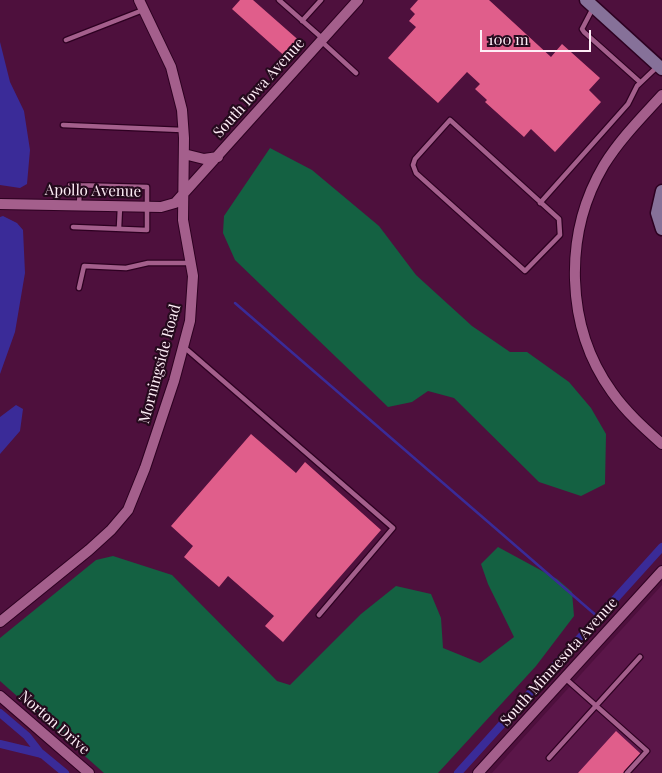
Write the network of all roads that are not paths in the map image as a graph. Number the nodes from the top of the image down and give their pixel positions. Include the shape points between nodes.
1 (139, 0) edge
2 (279, 0) edge
3 (321, 0) edge
4 (358, 0) edge
5 (590, 3) edge
6 (144, 10) junction
7 (302, 21) junction
8 (66, 40) dead end
9 (322, 40) junction
10 (660, 68) edge
11 (356, 73) dead end
12 (640, 82) junction
13 (662, 95) edge
14 (62, 124) dead end
15 (184, 130) junction
16 (184, 154) junction
17 (218, 157) junction
18 (70, 185) dead end
19 (80, 185) junction
20 (662, 191) edge
21 (183, 196) junction
22 (540, 202) junction
23 (0, 204) edge
24 (79, 206) junction
25 (120, 206) junction
26 (148, 206) junction
27 (73, 227) dead end
28 (119, 228) junction
29 (662, 229) edge
30 (191, 263) junction
31 (79, 288) dead end
32 (183, 346) junction
33 (662, 444) edge
34 (662, 571) edge
35 (319, 615) dead end
36 (0, 622) edge
37 (640, 657) dead end
38 (565, 678) junction
39 (0, 696) edge
40 (596, 706) junction
41 (549, 758) dead end
42 (89, 773) edge
43 (478, 773) edge
44 (627, 773) edge

1 - 6 street, Morningside Road
2 - 7 lane
3 - 7 lane
4 - 9 street, South Iowa Avenue
5 - 10 main road
5 - 12 lane via 582,29
6 - 8 lane
6 - 15 street, Morningside Road via 171,67
7 - 9 lane
9 - 11 lane
9 - 17 street, South Iowa Avenue
10 - 12 lane
12 - 22 lane via 628,104
13 - 33 street via 616,148 593,186 578,236 575,282 586,343 598,368 629,414
14 - 15 lane
15 - 16 street, Morningside Road
16 - 17 street via 204,159
16 - 21 street, Morningside Road
17 - 21 street, South Iowa Avenue
18 - 19 lane
19 - 24 lane
19 - 26 lane via 147,187
20 - 29 main road via 657,213
21 - 26 street, Apollo Avenue via 169,206
21 - 30 street, Morningside Road via 183,220
22 - 22 lane via 559,219 560,234 525,271 416,173 413,165 450,120
23 - 24 street, Apollo Avenue
24 - 25 street, Apollo Avenue
25 - 26 street, Apollo Avenue
25 - 28 lane
26 - 28 lane via 147,230
27 - 28 lane
30 - 31 lane via 148,263 126,268 84,266
30 - 32 street, Morningside Road via 194,290
32 - 35 lane via 393,528
32 - 36 street, Morningside Road via 145,468 128,510 89,550
34 - 38 street, South Minnesota Avenue
37 - 40 lane
38 - 40 lane
38 - 43 street, South Minnesota Avenue
39 - 42 street, Norton Drive
40 - 41 lane
40 - 44 lane via 647,751

